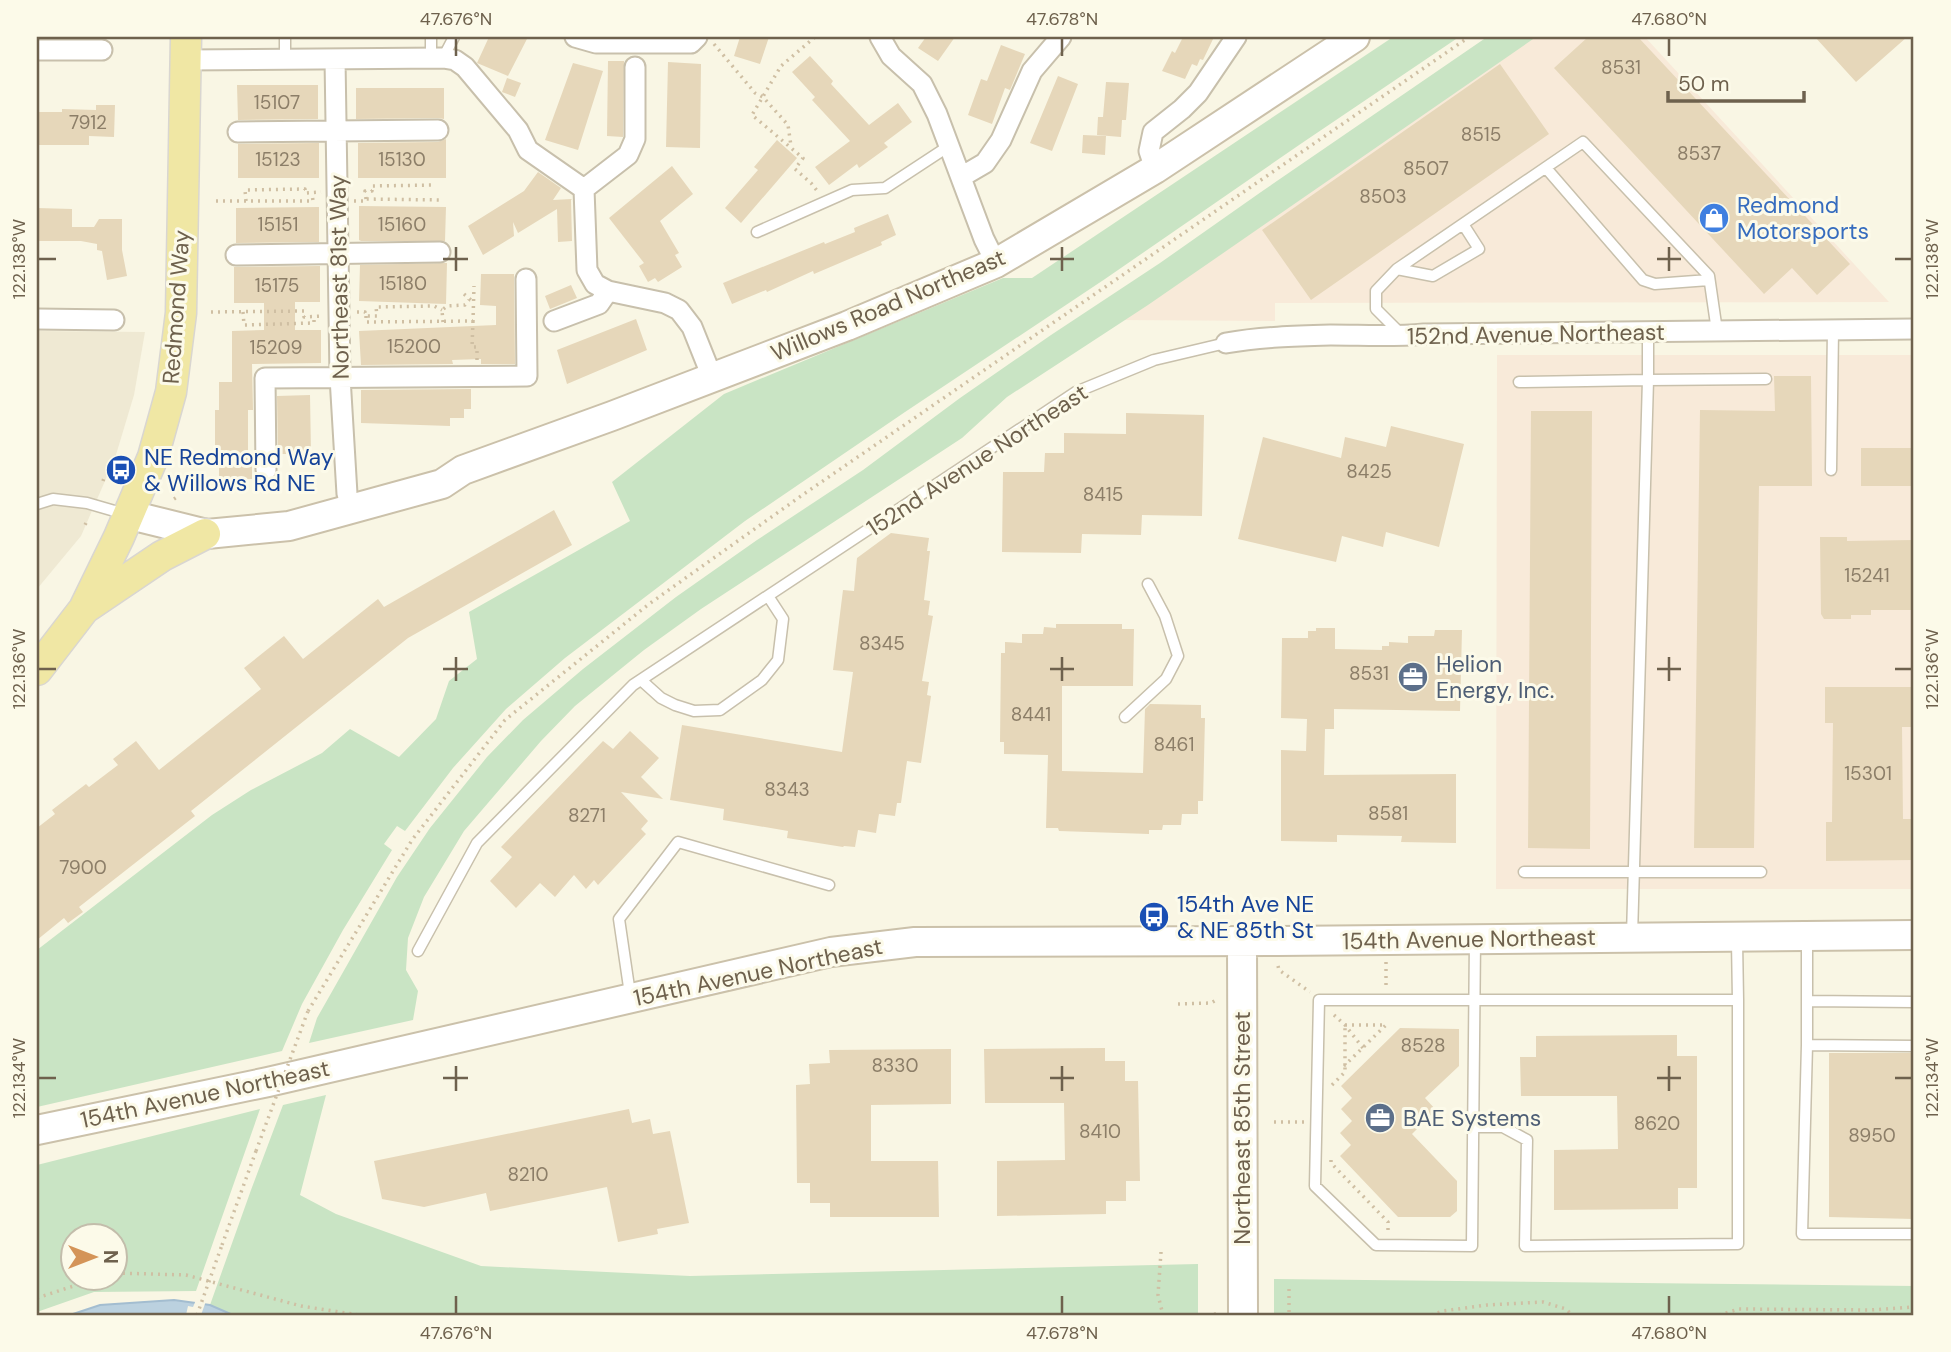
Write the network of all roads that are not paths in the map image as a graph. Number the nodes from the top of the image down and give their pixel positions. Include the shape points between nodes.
1 (285, 37) edge
2 (431, 37) edge
3 (454, 37) edge
4 (575, 37) edge
5 (880, 37) edge
6 (1061, 37) edge
7 (1236, 37) edge
8 (1355, 37) edge
9 (705, 40) edge
10 (185, 48) edge
11 (37, 50) edge
12 (102, 50) dead end
13 (437, 58) junction
14 (285, 59) junction
15 (335, 59) junction
16 (635, 67) dead end
17 (438, 130) dead end
18 (337, 131) junction
19 (239, 132) dead end
20 (949, 146) junction
21 (1546, 168) junction
22 (1155, 169) junction
23 (961, 177) junction
24 (584, 188) junction
25 (1462, 224) junction
26 (757, 232) dead end
27 (440, 252) dead end
28 (338, 254) junction
29 (236, 256) dead end
30 (996, 263) junction
31 (1397, 269) junction
32 (526, 279) dead end
33 (1709, 280) junction
34 (608, 291) junction
35 (37, 319) edge
36 (114, 320) dead end
37 (554, 321) dead end
38 (1914, 329) edge
39 (1833, 330) junction
40 (1717, 331) junction
41 (1648, 332) junction
42 (1404, 336) junction
43 (1226, 343) joint
44 (340, 377) junction
45 (712, 377) junction
46 (1766, 379) dead end
47 (1648, 380) junction
48 (1519, 382) dead end
49 (266, 470) dead end
50 (463, 470) junction
51 (1831, 470) dead end
52 (347, 494) junction
53 (37, 504) edge
54 (130, 515) junction
55 (254, 529) junction
56 (205, 534) junction
57 (1148, 584) dead end
58 (768, 596) junction
59 (84, 609) junction
60 (37, 670) edge
61 (641, 680) junction
62 (1125, 717) dead end
63 (1524, 872) dead end
64 (1633, 872) junction
65 (1761, 872) dead end
66 (829, 885) dead end
67 (1914, 935) edge
68 (1632, 937) junction
69 (1737, 937) junction
70 (1807, 937) junction
71 (1475, 939) junction
72 (1242, 942) junction
73 (418, 951) dead end
74 (631, 998) junction
75 (1475, 999) junction
76 (1738, 1000) junction
77 (1807, 1001) junction
78 (1914, 1002) edge
79 (1807, 1045) junction
80 (1914, 1046) edge
81 (1474, 1127) junction
82 (37, 1130) edge
83 (1914, 1234) edge
84 (1230, 1315) edge

1 - 14 lane
2 - 13 lane
3 - 13 lane
4 - 9 street via 596,43
5 - 20 street via 891,56 922,84
6 - 23 street via 1032,71 1001,140 985,163
7 - 22 street via 1198,93 1153,132 1149,151
8 - 22 street, Willows Road Northeast
10 - 14 street
10 - 54 main road, Redmond Way via 181,313 172,392
11 - 12 street
13 - 15 street
13 - 24 street via 465,67 528,150
14 - 15 street
15 - 18 street, Northeast 81st Way
16 - 24 street via 635,139 628,155
17 - 18 street
18 - 19 street
18 - 28 street, Northeast 81st Way
20 - 23 street
20 - 26 lane via 885,188 852,190
21 - 25 lane
21 - 33 lane via 1643,280 1656,284
21 - 33 lane via 1583,142
22 - 30 street, Willows Road Northeast
23 - 30 street
24 - 34 street via 587,270 596,284
25 - 31 lane
25 - 31 lane via 1479,249 1433,276
27 - 28 street
28 - 29 street
28 - 44 street, Northeast 81st Way
30 - 45 street, Willows Road Northeast
31 - 42 lane via 1376,291 1376,309
32 - 44 street via 527,376
33 - 40 lane
34 - 37 street via 599,304
34 - 45 street via 679,310 692,327
35 - 36 street
38 - 39 street, 152nd Avenue Northeast
39 - 40 street, 152nd Avenue Northeast
39 - 51 lane
40 - 41 street, 152nd Avenue Northeast
41 - 42 street, 152nd Avenue Northeast
41 - 47 lane
42 - 43 street, 152nd Avenue Northeast via 1330,335
43 - 58 lane, 152nd Avenue Northeast via 1153,360 1076,392
44 - 49 street via 265,378
44 - 52 street, Northeast 81st Way
45 - 50 street, Willows Road Northeast
46 - 47 lane
47 - 48 lane
47 - 64 lane
50 - 52 street, Willows Road Northeast via 438,469
50 - 55 street, Willows Road Northeast via 442,484 289,526
52 - 55 street, Willows Road Northeast via 297,509
53 - 54 lane via 53,499 87,503
54 - 56 street, Willows Road Northeast
54 - 59 main road, Redmond Way
55 - 56 street, Willows Road Northeast
56 - 59 main road via 162,556
57 - 62 lane via 1178,656 1166,679
58 - 61 lane, 152nd Avenue Northeast
58 - 61 lane via 783,619 778,660 762,680 720,710 694,711 675,705
59 - 60 main road, Redmond Way
61 - 73 lane, 152nd Avenue Northeast via 477,843
63 - 64 lane
64 - 65 lane
64 - 68 lane
66 - 74 lane via 678,842 619,919
67 - 70 street, 154th Avenue Northeast
68 - 69 street, 154th Avenue Northeast
68 - 71 street, 154th Avenue Northeast
69 - 70 street, 154th Avenue Northeast
69 - 76 lane
70 - 77 lane
71 - 72 street, 154th Avenue Northeast
71 - 75 lane
72 - 74 street, 154th Avenue Northeast via 915,942 831,952
72 - 84 street, Northeast 85th Street
74 - 82 street, 154th Avenue Northeast
75 - 76 lane
75 - 81 lane
75 - 81 lane via 1319,1000 1315,1186 1376,1245 1472,1247
76 - 81 lane via 1738,1244 1525,1246 1527,1140 1503,1127
77 - 78 lane
77 - 79 lane
79 - 80 lane
79 - 83 lane via 1802,1234

